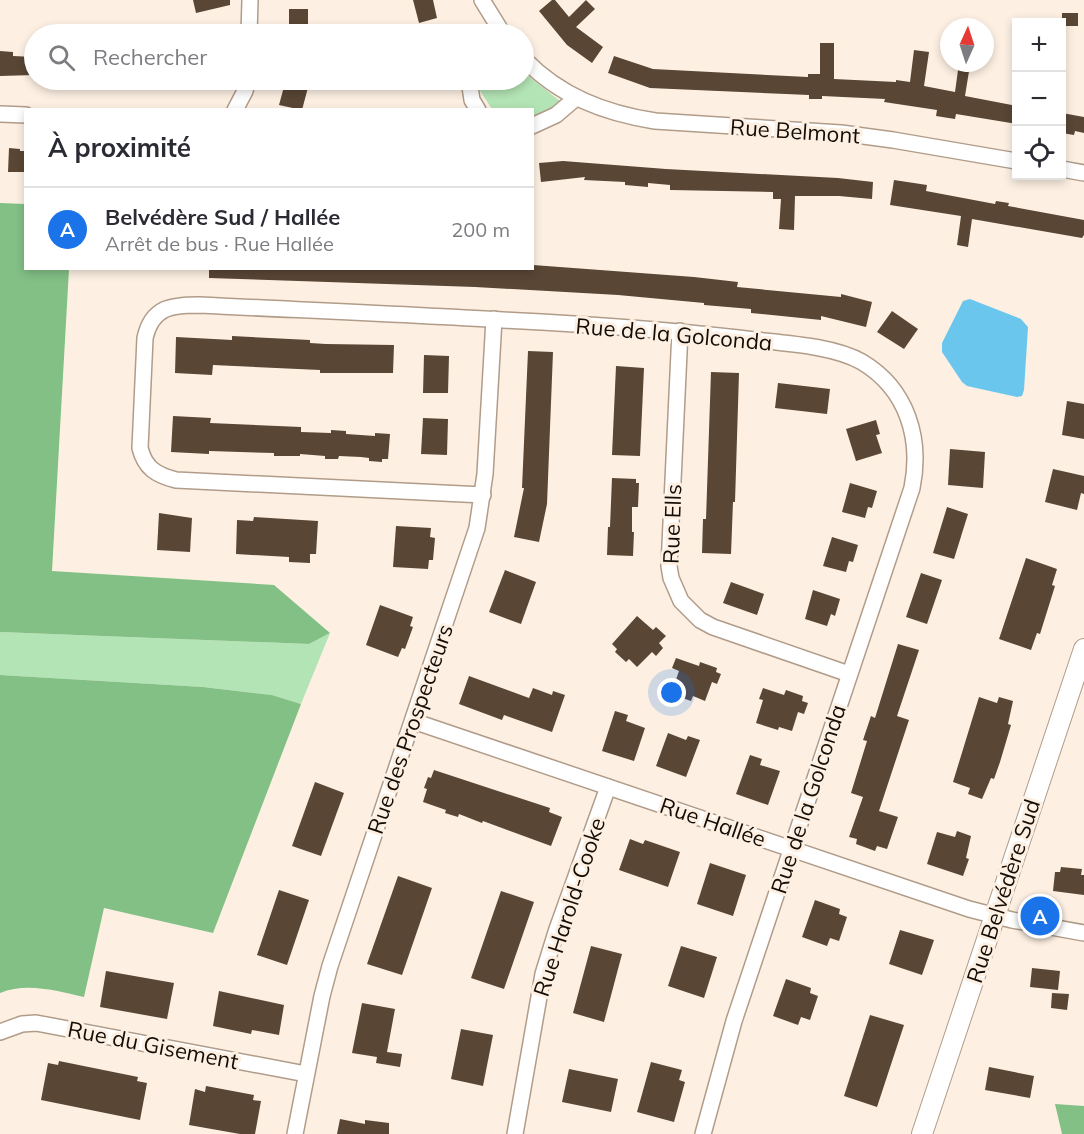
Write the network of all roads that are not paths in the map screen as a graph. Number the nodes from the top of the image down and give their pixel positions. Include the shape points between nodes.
1 (250, 0) edge
2 (482, 0) edge
3 (249, 24) edge
4 (492, 24) edge
5 (534, 68) edge
6 (245, 90) edge
7 (470, 90) edge
8 (576, 98) junction
9 (236, 108) edge
10 (477, 108) edge
11 (0, 114) edge
12 (24, 115) edge
13 (534, 125) edge
14 (1012, 160) edge
15 (1066, 170) edge
16 (1084, 173) edge
17 (494, 320) junction
18 (680, 331) junction
19 (483, 495) junction
20 (1084, 649) edge
21 (849, 674) junction
22 (413, 720) junction
23 (608, 787) junction
24 (791, 849) junction
25 (995, 916) junction
26 (1084, 933) edge
27 (0, 1032) edge
28 (306, 1074) junction
29 (519, 1133) edge
30 (295, 1134) edge
31 (703, 1134) edge
32 (922, 1134) edge

1 - 3 street
2 - 4 street
5 - 8 street, Rue Belmont
6 - 9 street
7 - 10 street
8 - 13 street via 556,115
8 - 14 street, Rue Belmont via 607,111 655,121 841,133
11 - 12 street
15 - 16 street
17 - 18 street, Rue de la Golconda
17 - 19 street, Rue des Prospecteurs
17 - 19 street, Rue de la Golconda via 184,305 162,310 153,317 145,338 140,448 142,458 156,473 176,480
18 - 21 street, Rue Ells via 669,566 675,589 690,612 712,627
18 - 21 street, Rue de la Golconda via 847,355 887,382 905,409 915,439 912,488
19 - 22 street, Rue des Prospecteurs via 472,545
20 - 25 street, Rue Belvédère Sud
21 - 24 street, Rue de la Golconda
22 - 23 street, Rue Hallée
22 - 28 street, Rue des Prospecteurs via 330,966
23 - 24 street, Rue Hallée
23 - 29 street, Rue Harold-Cooke via 543,974
24 - 25 street, Rue Hallée
24 - 31 street, Rue de la Golconda via 724,1051
25 - 26 street, Rue Hallée
25 - 32 street, Rue Belvédère Sud
27 - 28 street, Rue du Gisement via 36,1023
28 - 30 street, Rue des Prospecteurs

